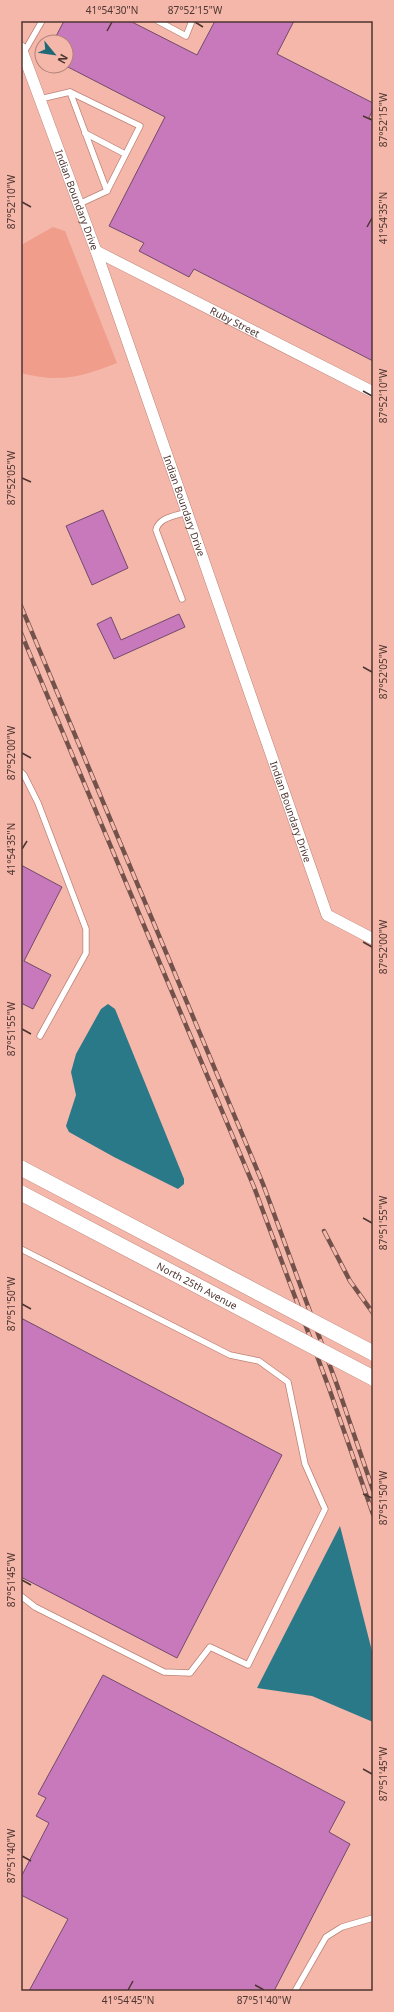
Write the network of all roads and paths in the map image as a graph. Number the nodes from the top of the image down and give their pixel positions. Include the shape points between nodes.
1 (42, 21) edge
2 (158, 21) edge
3 (192, 21) edge
4 (22, 51) edge
5 (70, 92) junction
6 (40, 99) junction
7 (85, 133) junction
8 (125, 154) junction
9 (107, 190) junction
10 (79, 204) junction
11 (96, 251) junction
12 (373, 392) edge
13 (187, 512) junction
14 (182, 599) dead end
15 (21, 772) edge
16 (373, 939) edge
17 (40, 1036) dead end
18 (21, 1168) edge
19 (21, 1193) edge
20 (21, 1249) edge
21 (373, 1353) edge
22 (373, 1378) edge
23 (21, 1596) edge
24 (373, 1918) edge
25 (295, 1991) edge

1 - 4 lane
2 - 3 lane via 186,36
4 - 6 street, Indian Boundary Drive
5 - 6 lane
5 - 7 lane
5 - 8 lane via 140,126
6 - 10 street, Indian Boundary Drive
7 - 8 lane
7 - 9 lane
8 - 9 lane
9 - 10 lane
10 - 11 street, Indian Boundary Drive
11 - 12 street, Ruby Street
11 - 13 street, Indian Boundary Drive
13 - 14 lane via 162,520 157,524 156,530
13 - 16 street, Indian Boundary Drive via 327,915
15 - 17 lane via 38,803 86,929 86,953
18 - 21 main road, bridge
19 - 22 main road, North 25th Avenue, bridge
20 - 23 lane via 230,1355 259,1361 288,1382 305,1464 325,1509 248,1665 210,1647 190,1673 164,1672 35,1607
24 - 25 lane via 342,1927 326,1937

